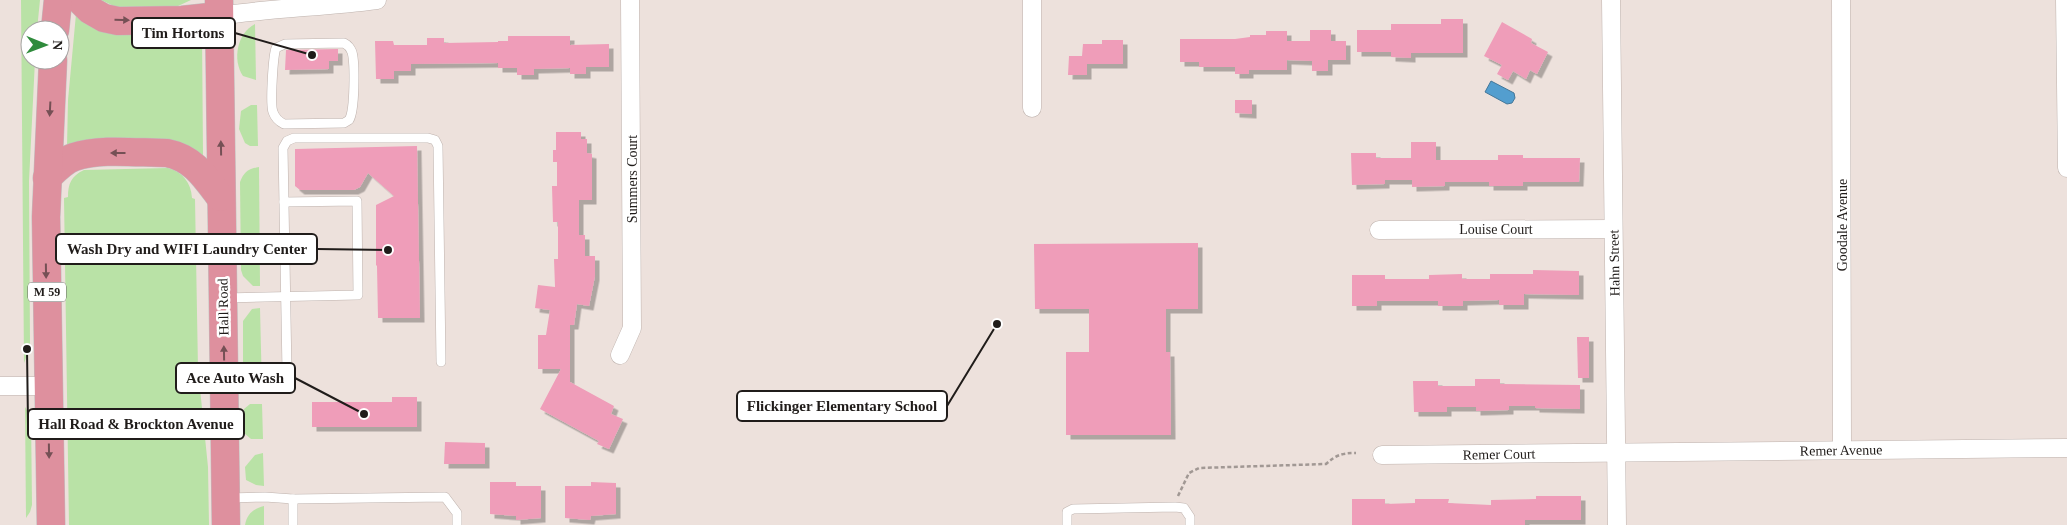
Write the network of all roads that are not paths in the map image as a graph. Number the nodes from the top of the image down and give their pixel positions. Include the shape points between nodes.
1 (58, 0) edge
2 (80, 0) edge
3 (378, 0) edge
4 (630, 0) edge
5 (1032, 0) edge
6 (1611, 0) edge
7 (1842, 0) edge
8 (2065, 0) edge
9 (219, 8) edge
10 (56, 20) edge
11 (52, 70) edge
12 (272, 93) joint
13 (1032, 108) dead end
14 (2067, 168) edge
15 (47, 178) junction
16 (220, 197) junction
17 (284, 202) junction
18 (1613, 229) junction
19 (1379, 230) dead end
20 (286, 297) junction
21 (222, 298) junction
22 (620, 355) dead end
23 (441, 362) dead end
24 (287, 372) dead end
25 (0, 386) edge
26 (48, 386) junction
27 (2067, 448) edge
28 (1842, 449) junction
29 (1616, 453) junction
30 (1382, 456) dead end
31 (226, 498) junction
32 (293, 499) junction
33 (51, 525) edge
34 (226, 525) edge
35 (293, 525) edge
36 (457, 525) edge
37 (1067, 525) edge
38 (1190, 525) edge
39 (1617, 525) edge

1 - 10 highway
2 -> 9 highway via 104,18 118,21 182,20
3 - 9 street via 296,9 256,11
4 - 22 street, Summers Court via 632,328
5 - 13 street
6 - 18 street, Hahn Street
7 - 28 street, Goodale Avenue
8 - 14 street
16 -> 9 highway, Hall Road
11 -> 15 highway, M 59
12 - 12 lane via 276,119 284,124 346,122 353,106 353,56 350,48 340,43 278,46 274,51
16 -> 15 highway via 200,170 178,155 167,153 87,154 59,166
15 -> 26 highway, M 59
16 - 21 highway, Hall Road
17 - 20 lane
17 - 20 lane via 356,201 358,295
17 - 23 lane via 283,148 286,141 294,138 434,140 438,146
18 - 19 street, Louise Court
18 - 29 street, Hahn Street
20 - 21 lane
20 - 24 lane
31 -> 21 highway, Hall Road
25 - 26 street
26 -> 33 highway, M 59
27 - 28 street, Remer Avenue
28 - 29 street, Remer Avenue
29 - 30 street, Remer Court
29 - 39 street, Hahn Street
31 - 32 lane via 265,496
31 - 34 highway, Hall Road
32 - 35 lane
32 - 36 lane via 445,497 457,514
37 - 38 lane via 1067,512 1073,509 1175,507 1184,508 1190,517

